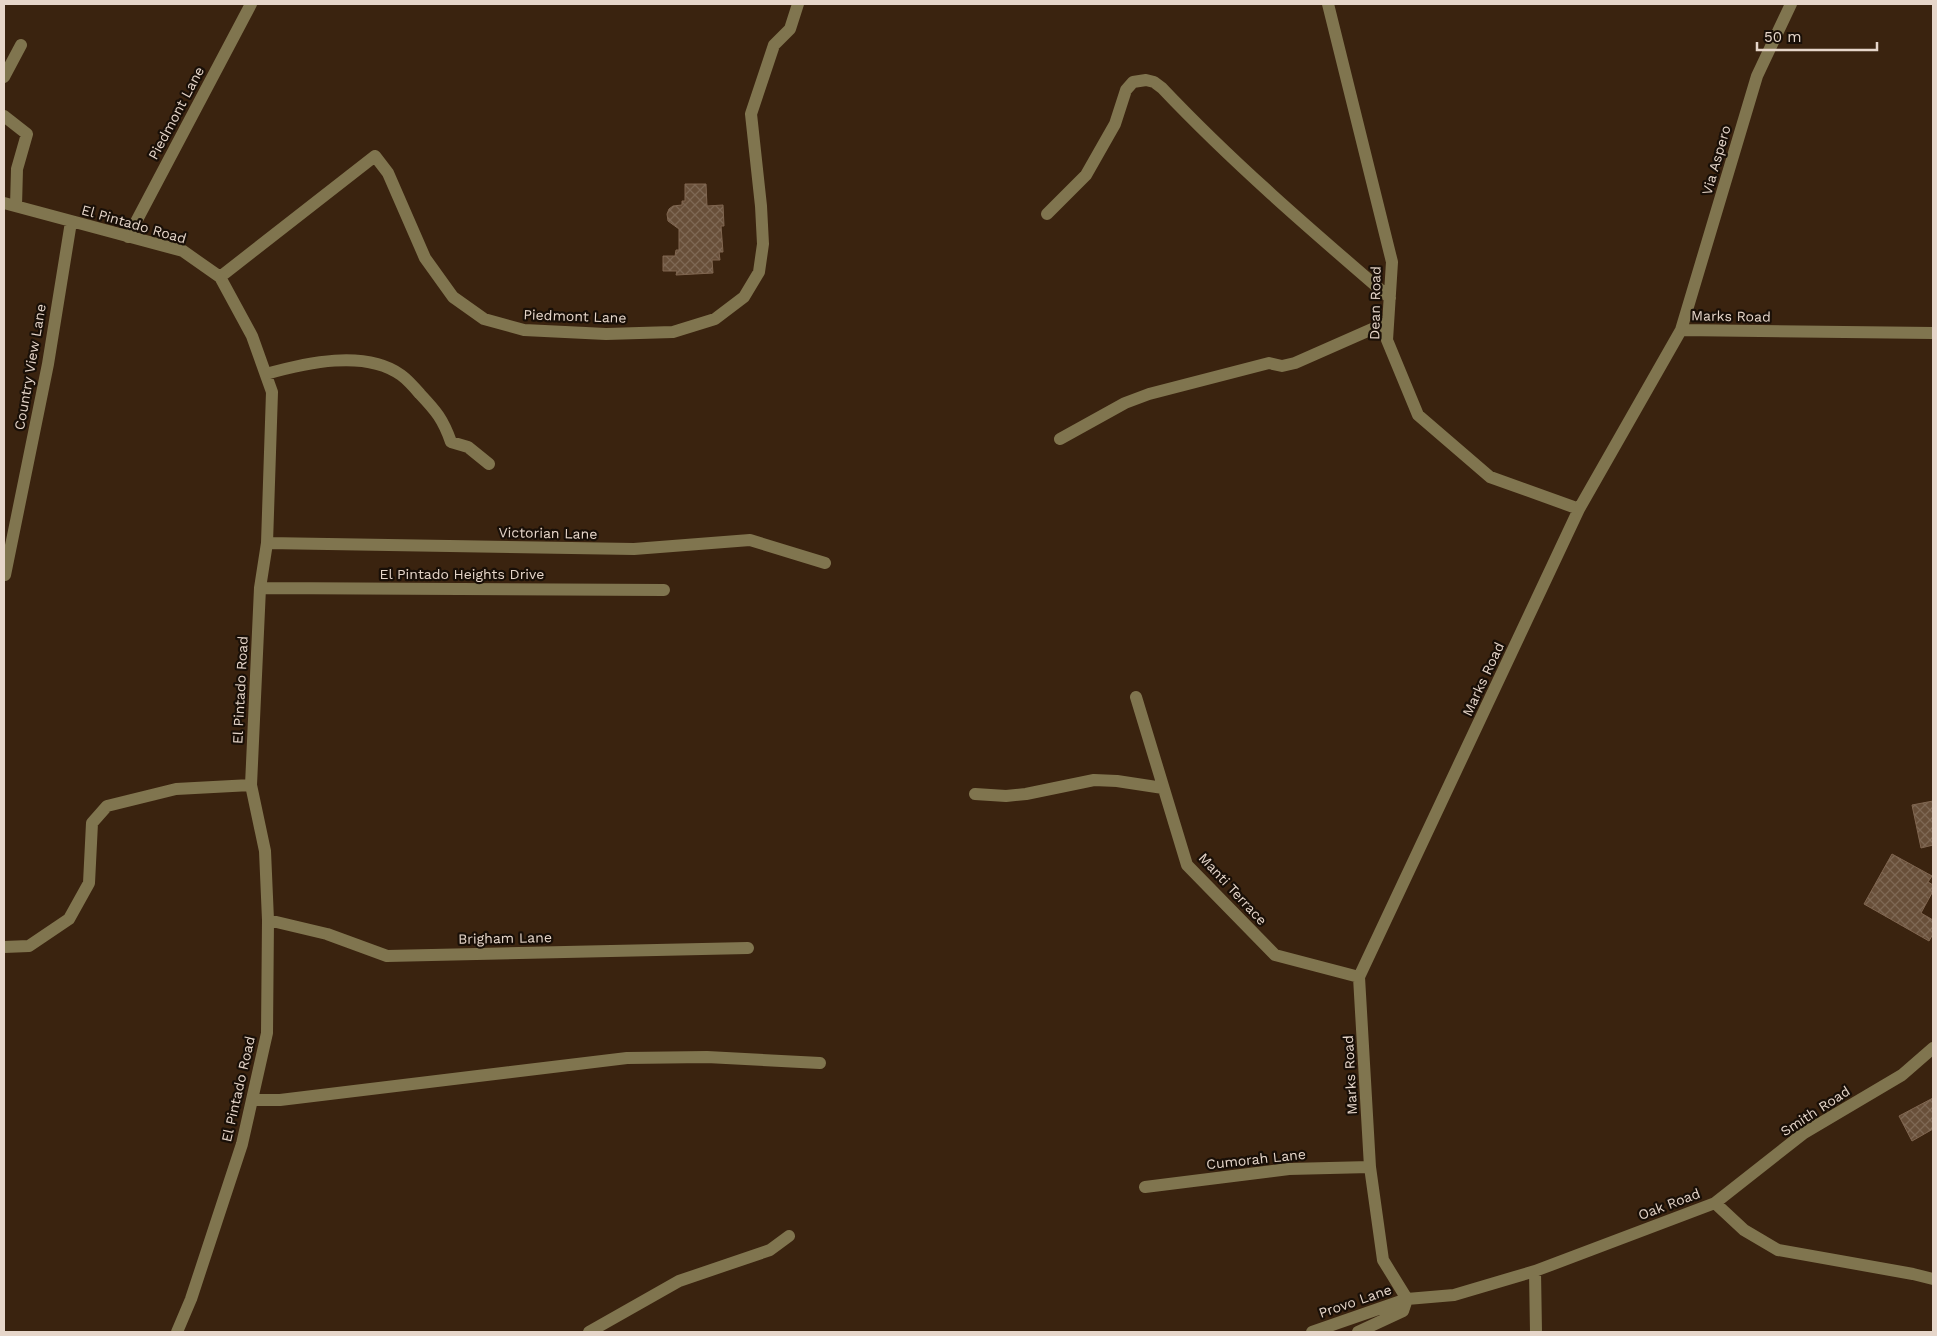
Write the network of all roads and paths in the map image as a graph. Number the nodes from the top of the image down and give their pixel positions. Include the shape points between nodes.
1 (251, 4) edge
2 (798, 4) edge
3 (1328, 4) edge
4 (1792, 4) edge
5 (21, 45) dead end
6 (4, 77) edge
7 (4, 116) edge
8 (4, 202) edge
9 (16, 206) junction
10 (1048, 214) dead end
11 (72, 222) junction
12 (128, 237) junction
13 (220, 277) junction
14 (1390, 298) junction
15 (1388, 322) junction
16 (1682, 330) junction
17 (1933, 333) edge
18 (266, 374) junction
19 (1060, 439) dead end
20 (490, 464) dead end
21 (1579, 510) junction
22 (267, 543) junction
23 (825, 563) dead end
24 (5, 575) dead end
25 (260, 588) junction
26 (664, 590) dead end
27 (1136, 697) dead end
28 (251, 784) junction
29 (1163, 788) junction
30 (975, 794) dead end
31 (268, 920) junction
32 (4, 947) edge
33 (748, 948) dead end
34 (1359, 977) junction
35 (1933, 1048) edge
36 (820, 1063) dead end
37 (252, 1100) junction
38 (1370, 1167) junction
39 (1145, 1187) dead end
40 (1715, 1203) junction
41 (788, 1236) dead end
42 (1536, 1271) junction
43 (1933, 1279) edge
44 (1407, 1299) junction
45 (177, 1332) edge
46 (589, 1332) edge
47 (1312, 1332) edge
48 (1358, 1332) edge
49 (1536, 1332) edge

1 - 12 street, Piedmont Lane
2 - 13 street, Piedmont Lane via 790,29 774,45 751,114 763,244 758,272 744,297 715,320 672,332 606,334 524,330 484,320 453,296 425,258 388,173 375,156
3 - 14 street, Dean Road via 1392,262
4 - 16 street, Via Aspero via 1757,76
5 - 6 street
7 - 9 street via 28,134 17,169
8 - 9 street, El Pintado Road
9 - 11 street, El Pintado Road
10 - 14 street via 1086,175 1115,124 1126,90 1134,82 1146,80 1162,88 1207,136
11 - 12 street, El Pintado Road
11 - 24 street, Country View Lane via 48,364
12 - 13 street, El Pintado Road via 183,251
13 - 18 street, El Pintado Road via 252,336
14 - 15 street, Dean Road
15 - 19 street via 1295,363 1282,366 1269,363 1149,394 1125,403
15 - 21 street, Dean Road via 1387,340 1418,415 1490,477
16 - 17 street, Marks Road
16 - 21 street, Marks Road
18 - 20 street via 297,365 329,361 381,365 401,375 430,405 444,423 451,442 468,447
18 - 22 street, El Pintado Road via 272,392
21 - 34 street, Marks Road
22 - 23 street, Victorian Lane via 634,549 750,540
22 - 25 street, El Pintado Road
25 - 26 street, El Pintado Heights Drive
25 - 28 street, El Pintado Road
27 - 29 street, Manti Terrace
28 - 31 street, El Pintado Road via 266,851
28 - 32 street via 176,789 107,806 92,823 89,883 69,919 29,946
29 - 30 street via 1094,780 1026,794
29 - 34 street, Manti Terrace via 1186,865 1275,955
31 - 33 street, Brigham Lane via 327,934 387,956
31 - 37 street, El Pintado Road via 266,1033
34 - 38 street, Marks Road
35 - 40 street, Smith Road via 1902,1075 1804,1133
36 - 37 street via 707,1057 627,1058 280,1100
37 - 45 street, El Pintado Road via 242,1144
38 - 39 street, Cumorah Lane via 1289,1169
38 - 44 street, Marks Road via 1384,1260
40 - 42 street, Oak Road
40 - 43 street, Oak Road via 1744,1230 1778,1250
41 - 46 street via 770,1250 679,1281
42 - 44 street, Oak Road via 1454,1295
42 - 49 street
44 - 47 street, Provo Lane
44 - 48 street via 1403,1311

